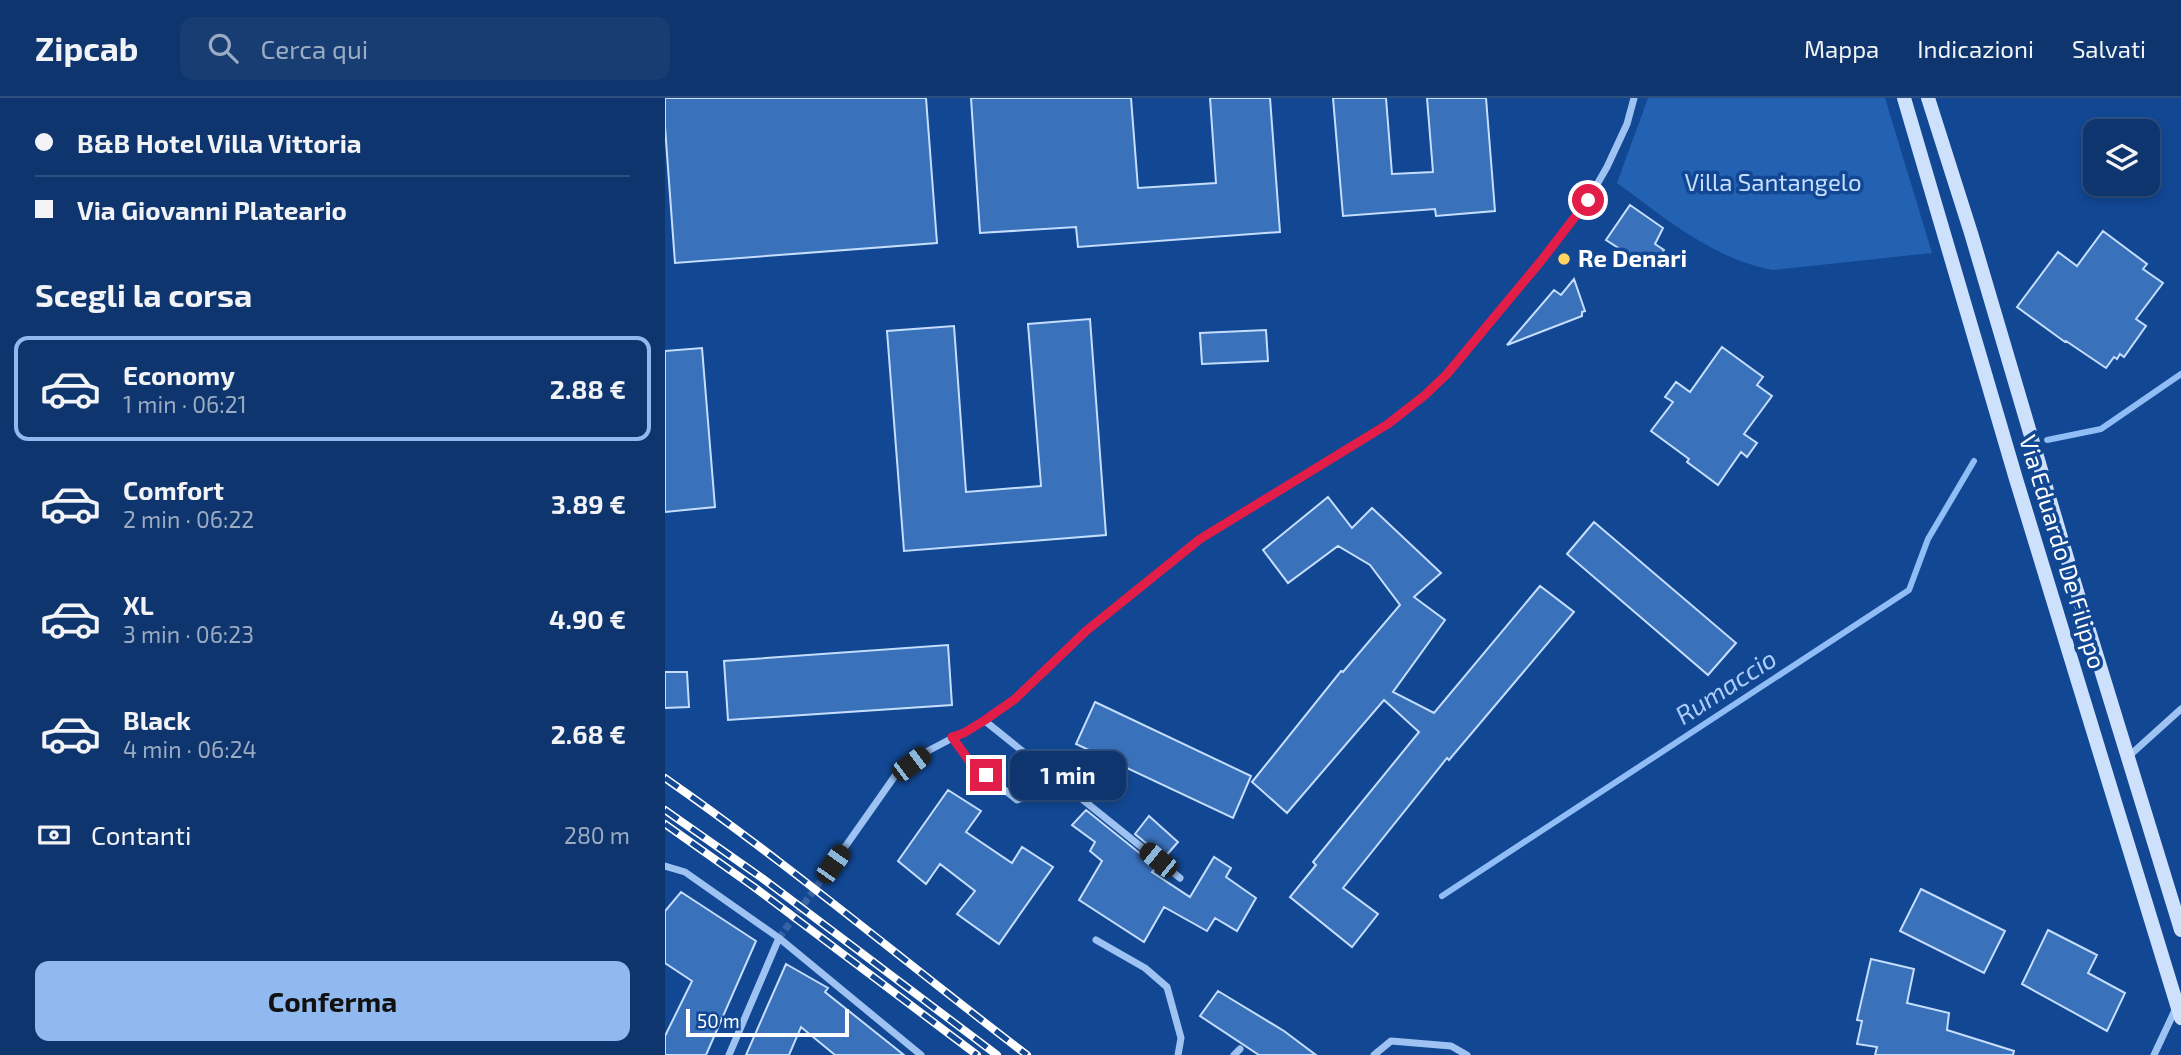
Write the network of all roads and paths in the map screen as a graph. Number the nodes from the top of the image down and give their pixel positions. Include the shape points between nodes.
1 (1634, 98) edge
2 (1904, 98) edge
3 (1928, 98) edge
4 (2181, 709) edge
5 (985, 720) junction
6 (952, 737) junction
7 (2129, 756) junction
8 (1050, 772) junction
9 (833, 864) tunnel mouth
10 (665, 866) edge
11 (1179, 878) dead end
12 (2181, 930) edge
13 (779, 938) junction
14 (1096, 940) dead end
15 (2179, 1011) edge
16 (1241, 1049) dead end
17 (729, 1055) edge
18 (921, 1055) edge
19 (1178, 1055) edge
20 (1234, 1055) edge
21 (1374, 1055) edge
22 (1467, 1055) edge
23 (2154, 1055) edge

1 - 5 street via 1627,124 1588,200 1447,374 1388,424 1200,539
2 - 15 street, Via Eduardo De Filippo
3 - 7 street, Via Eduardo De Filippo
4 - 7 street
5 - 6 street
5 - 8 street
6 - 8 street via 970,762 1017,800 1036,793
6 - 9 street via 897,774
7 - 12 street, Via Eduardo De Filippo
8 - 11 street
10 - 13 street via 685,872
13 - 17 street
13 - 18 street
14 - 19 street via 1145,968 1167,987 1181,1038
15 - 23 street
16 - 20 street
21 - 22 street via 1391,1041 1451,1046

